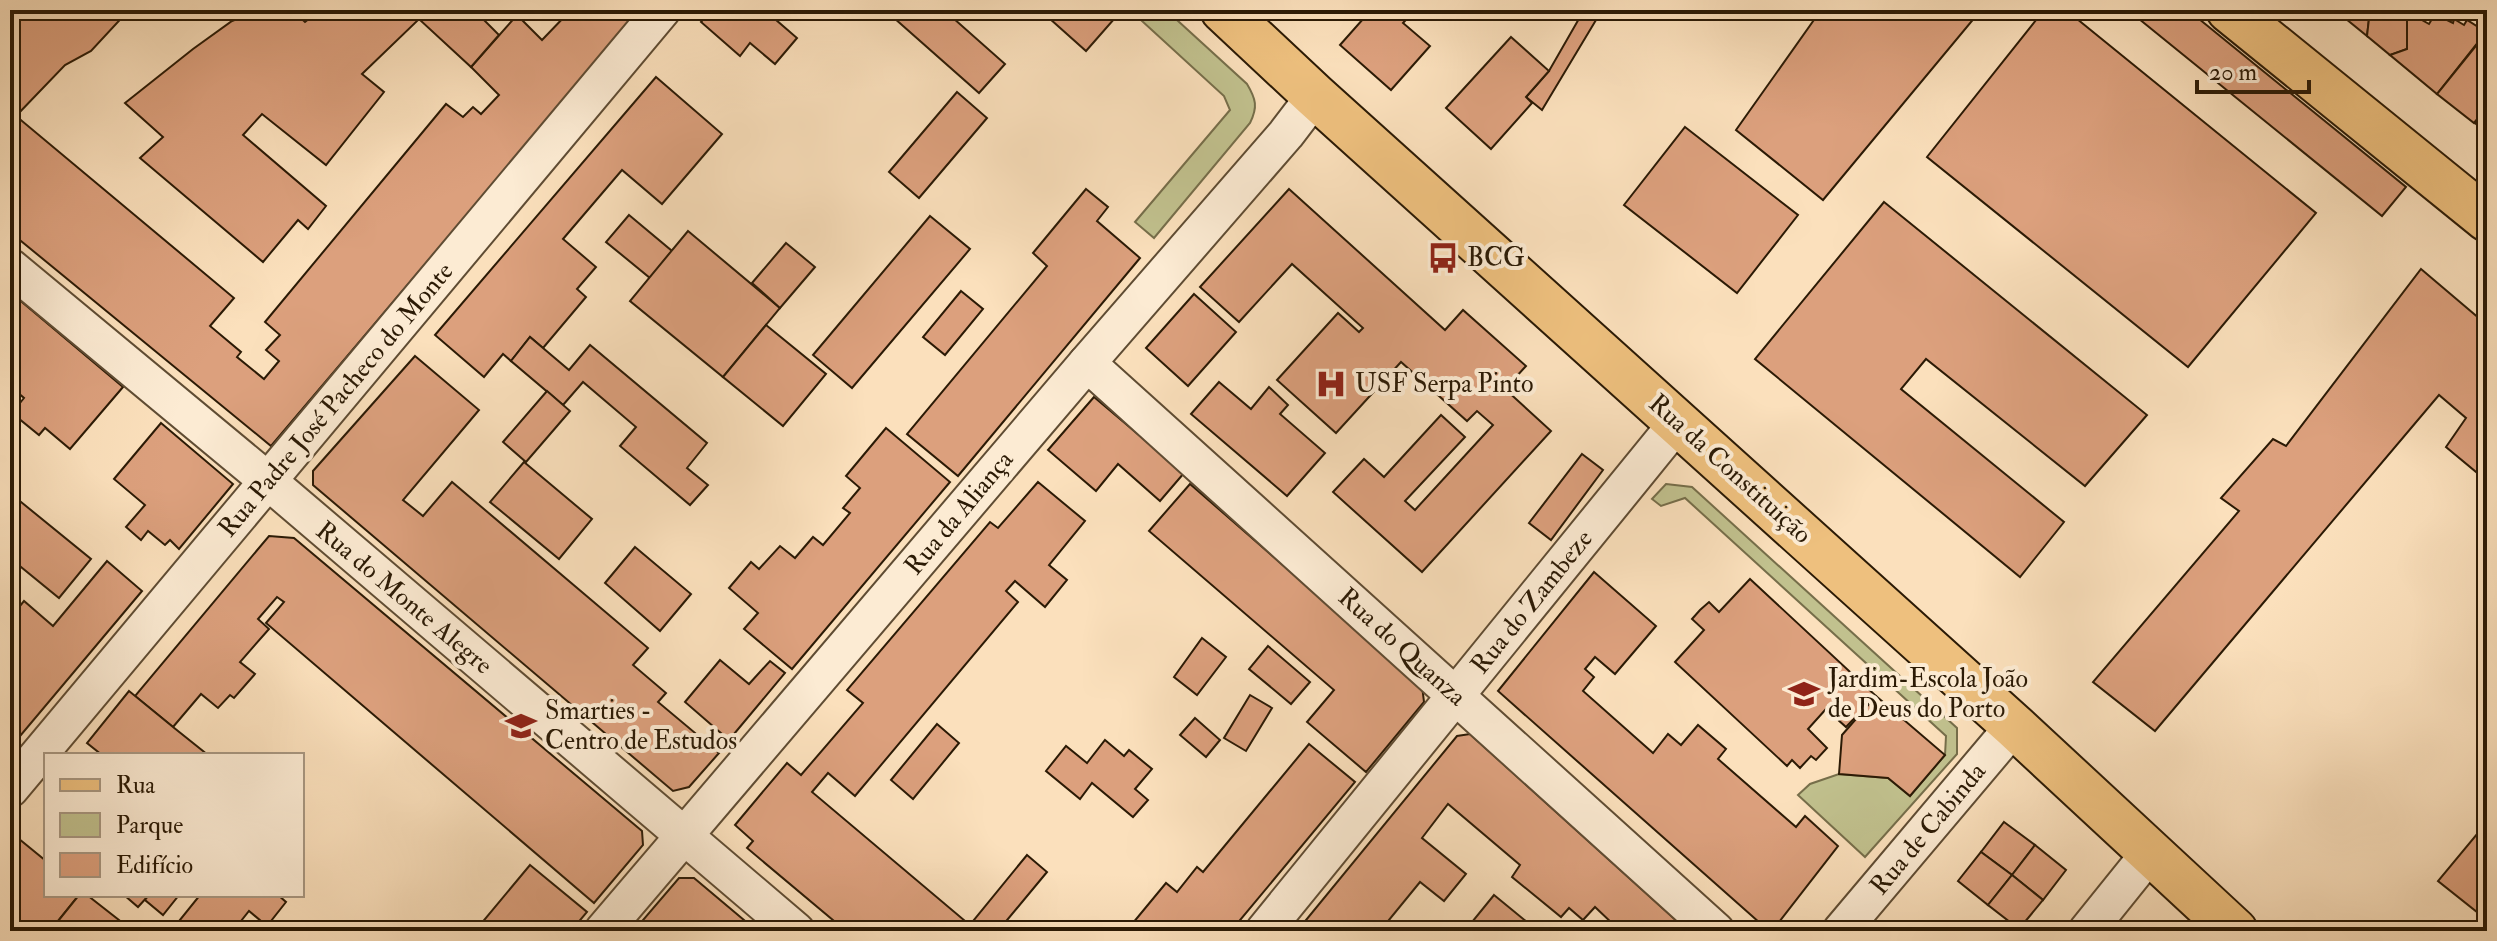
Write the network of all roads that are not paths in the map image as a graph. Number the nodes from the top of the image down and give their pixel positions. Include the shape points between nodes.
1 (662, 10) edge
2 (1223, 10) edge
3 (2229, 10) edge
4 (1315, 96) junction
5 (2487, 219) edge
6 (10, 267) edge
7 (1087, 363) junction
8 (1678, 422) junction
9 (268, 481) junction
10 (1456, 696) junction
11 (2014, 726) junction
12 (10, 789) edge
13 (683, 836) junction
14 (2149, 854) junction
15 (603, 931) edge
16 (796, 931) edge
17 (1264, 931) edge
18 (1716, 931) edge
19 (1841, 931) edge
20 (2087, 931) edge
21 (2235, 931) edge

1 - 9 street, Rua Padre José Pacheco do Monte
2 - 4 main road, Rua da Constituição
3 - 5 main road
4 - 7 street, Rua da Aliança
4 - 8 main road, Rua da Constituição
6 - 9 street, Rua do Monte Alegre
7 - 10 street, Rua do Quanza
7 - 13 street, Rua da Aliança
8 - 10 street, Rua do Zambeze
8 - 11 main road, Rua da Constituição
9 - 12 street, Rua Padre José Pacheco do Monte
9 - 13 street, Rua do Monte Alegre
10 - 17 street, Rua do Zambeze
10 - 18 street, Rua do Quanza
11 - 14 main road, Rua da Constituição
11 - 19 street, Rua de Cabinda
13 - 15 street, Rua da Aliança
13 - 16 street, Rua do Monte Alegre
14 - 20 street
14 - 21 main road, Rua da Constituição

